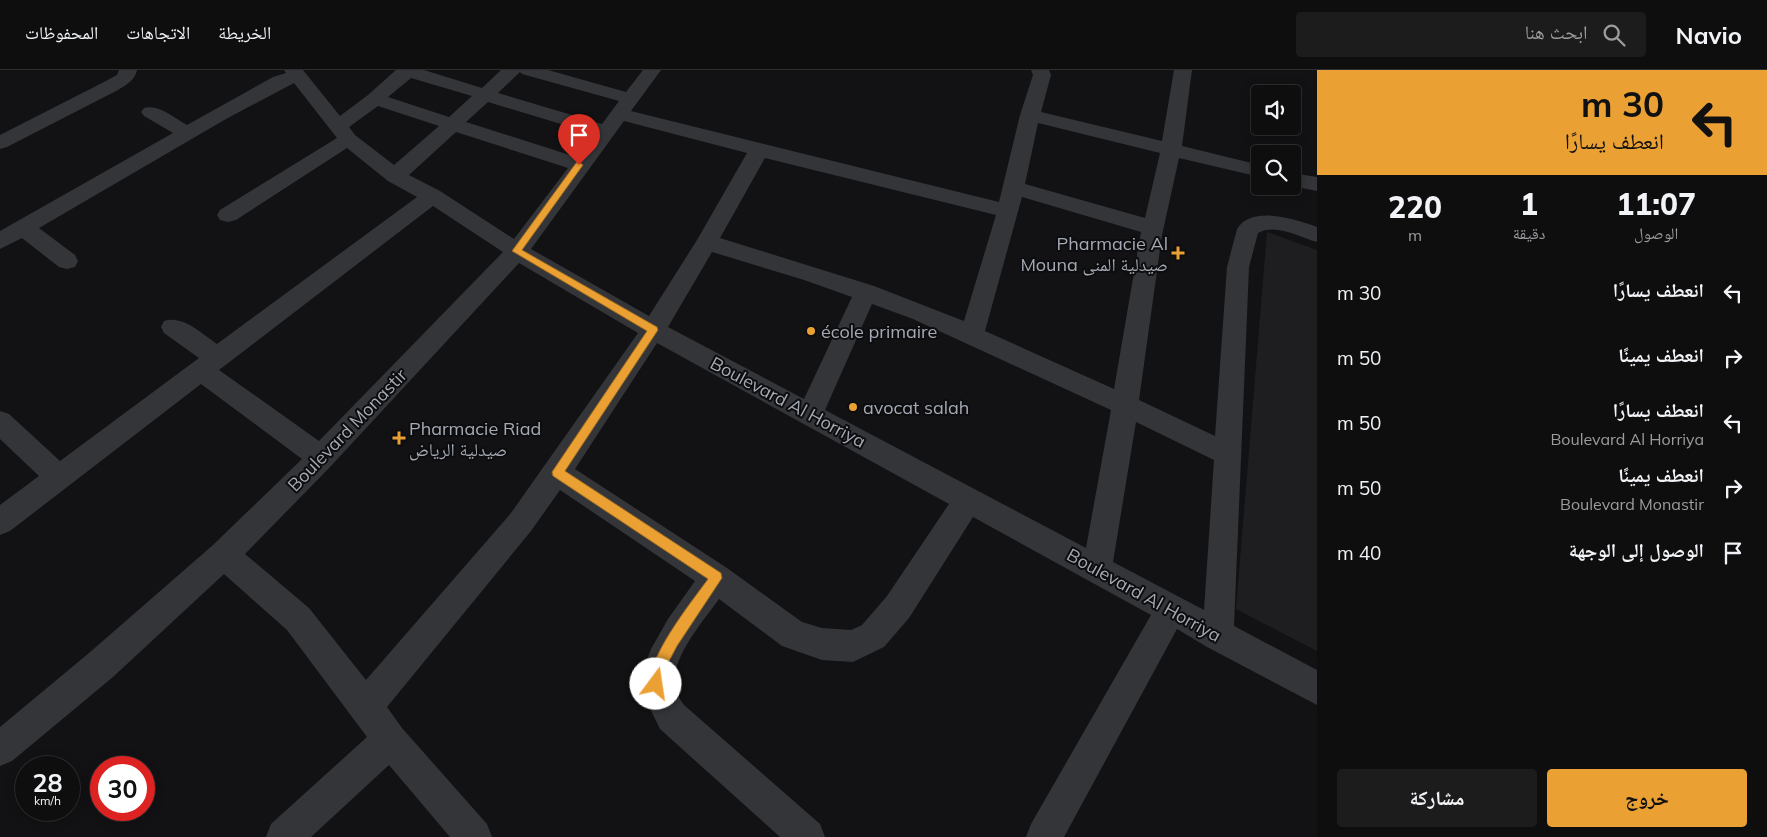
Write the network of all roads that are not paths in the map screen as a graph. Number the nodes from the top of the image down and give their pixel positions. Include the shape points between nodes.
1 (128, 70) edge
2 (264, 70) edge
3 (408, 70) edge
4 (512, 70) edge
5 (528, 70) edge
6 (652, 70) edge
7 (1040, 70) edge
8 (1183, 70) edge
9 (290, 76) edge
10 (484, 95) junction
11 (375, 100) junction
12 (626, 106) junction
13 (151, 112) dead end
14 (1030, 115) junction
15 (451, 125) junction
16 (604, 131) junction
17 (187, 132) junction
18 (343, 133) junction
19 (0, 143) edge
20 (759, 150) junction
21 (1170, 150) junction
22 (579, 165) junction
23 (1251, 169) edge
24 (396, 176) junction
25 (1301, 181) edge
26 (1317, 184) edge
27 (1013, 188) junction
28 (432, 196) junction
29 (1008, 211) junction
30 (228, 215) dead end
31 (1154, 228) junction
32 (9, 232) edge
33 (1317, 235) edge
34 (707, 242) junction
35 (517, 251) junction
36 (67, 261) dead end
37 (866, 292) junction
38 (173, 327) dead end
39 (653, 330) junction
40 (972, 334) junction
41 (208, 364) junction
42 (1125, 404) junction
43 (810, 415) junction
44 (0, 422) edge
45 (1227, 454) junction
46 (321, 458) junction
47 (557, 472) junction
48 (59, 477) junction
49 (968, 500) junction
50 (0, 522) edge
51 (224, 555) junction
52 (1097, 569) junction
53 (716, 578) junction
54 (1170, 610) junction
55 (1218, 636) junction
56 (1317, 688) edge
57 (366, 706) junction
58 (390, 740) junction
59 (0, 749) edge
60 (284, 837) edge
61 (474, 837) edge
62 (807, 837) edge
63 (1044, 837) edge

1 - 19 street via 123,79 111,86
2 - 9 street, Boulevard Al Horriya
3 - 10 street
3 - 11 street
4 - 10 street
5 - 12 street
6 - 12 street, Boulevard Monastir
7 - 14 street via 1042,76
8 - 21 street
9 - 17 street
9 - 18 street, Boulevard Al Horriya
10 - 15 street
10 - 16 street
11 - 15 street
11 - 18 street
12 - 16 street, Boulevard Monastir
12 - 20 street
13 - 17 street
14 - 21 street
14 - 27 street
15 - 22 street
15 - 24 street
16 - 22 street, Boulevard Monastir
17 - 32 street
18 - 24 street, Boulevard Al Horriya
18 - 30 street
20 - 29 street
20 - 34 street
21 - 23 street
21 - 31 street
22 - 35 street, Boulevard Monastir
24 - 28 street, Boulevard Al Horriya
25 - 26 street
27 - 29 street
27 - 31 street
28 - 35 street, Boulevard Al Horriya
28 - 41 street
29 - 40 street
31 - 42 street
32 - 36 street
33 - 45 street via 1265,221 1248,229 1238,267
34 - 37 street
34 - 39 street
35 - 39 street, Boulevard Al Horriya
35 - 46 street, Boulevard Monastir
37 - 40 street
37 - 43 street
38 - 41 street
39 - 43 street, Boulevard Al Horriya
39 - 47 street
40 - 42 street
41 - 46 street
41 - 48 street
42 - 45 street
42 - 52 street
43 - 49 street, Boulevard Al Horriya
44 - 48 street
45 - 55 street
46 - 51 street, Boulevard Monastir
47 - 53 street
47 - 57 street via 521,522
48 - 50 street
49 - 52 street, Boulevard Al Horriya
49 - 53 street via 898,607 873,636 853,646 822,644 793,635
51 - 57 street via 298,619
51 - 59 street, Boulevard Monastir
52 - 54 street, Boulevard Al Horriya
53 - 62 street via 660,664 656,684 661,699 672,717
54 - 55 street, Boulevard Al Horriya
54 - 63 street
55 - 56 street, Boulevard Al Horriya
57 - 58 street
58 - 60 street
58 - 61 street

